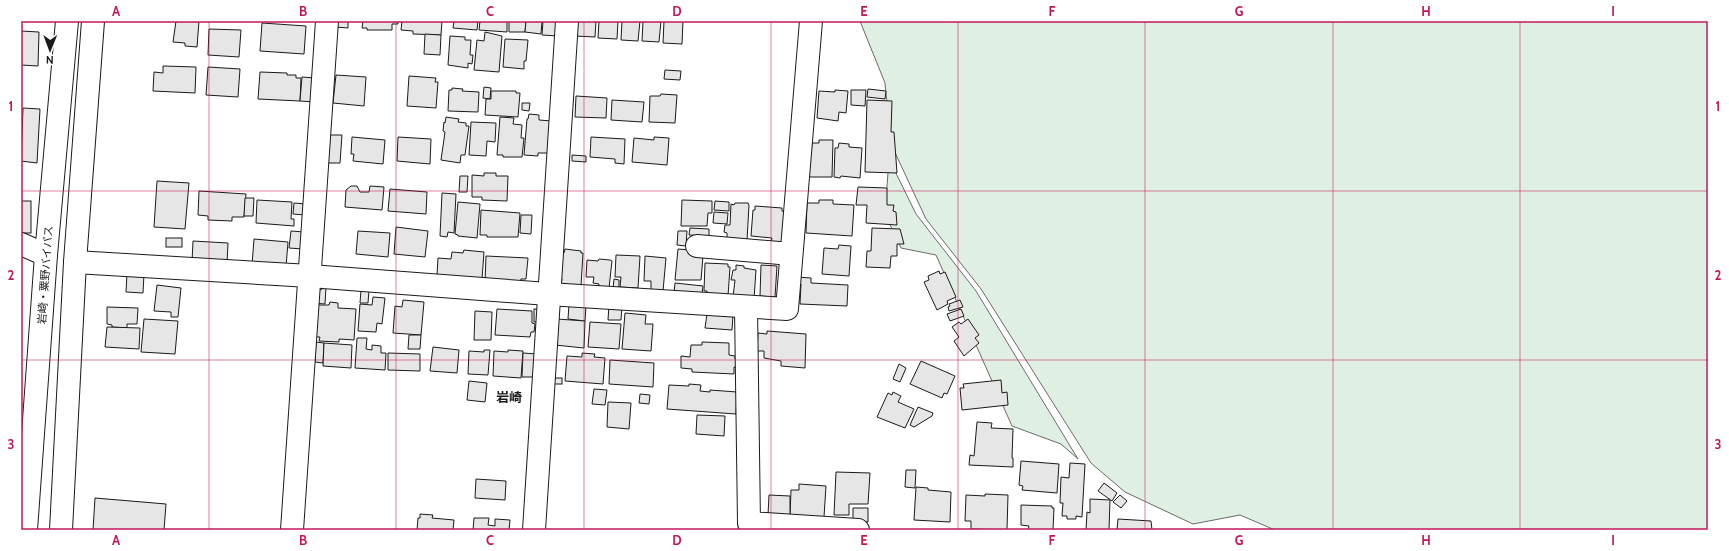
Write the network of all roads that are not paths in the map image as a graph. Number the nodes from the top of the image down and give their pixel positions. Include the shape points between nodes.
1 (67, 21) edge
2 (93, 21) edge
3 (327, 21) edge
4 (567, 21) edge
5 (811, 21) edge
6 (21, 244) edge
7 (697, 246) dead end
8 (791, 254) junction
9 (46, 255) junction
10 (75, 262) junction
11 (310, 276) junction
12 (548, 294) junction
13 (746, 306) junction
14 (749, 526) edge
15 (26, 530) edge
16 (61, 530) edge
17 (292, 530) edge
18 (534, 530) edge
19 (858, 530) edge

1 - 9 main road, 岩崎・粟野バイパス
2 - 10 main road
3 - 11 main road
4 - 12 main road
5 - 8 main road
6 - 9 main road
7 - 8 main road
8 - 13 main road via 787,309
9 - 15 main road, 岩崎・粟野バイパス
10 - 11 main road
10 - 16 main road
11 - 12 main road
11 - 17 main road
12 - 13 main road
12 - 18 main road
13 - 14 main road
14 - 19 main road

